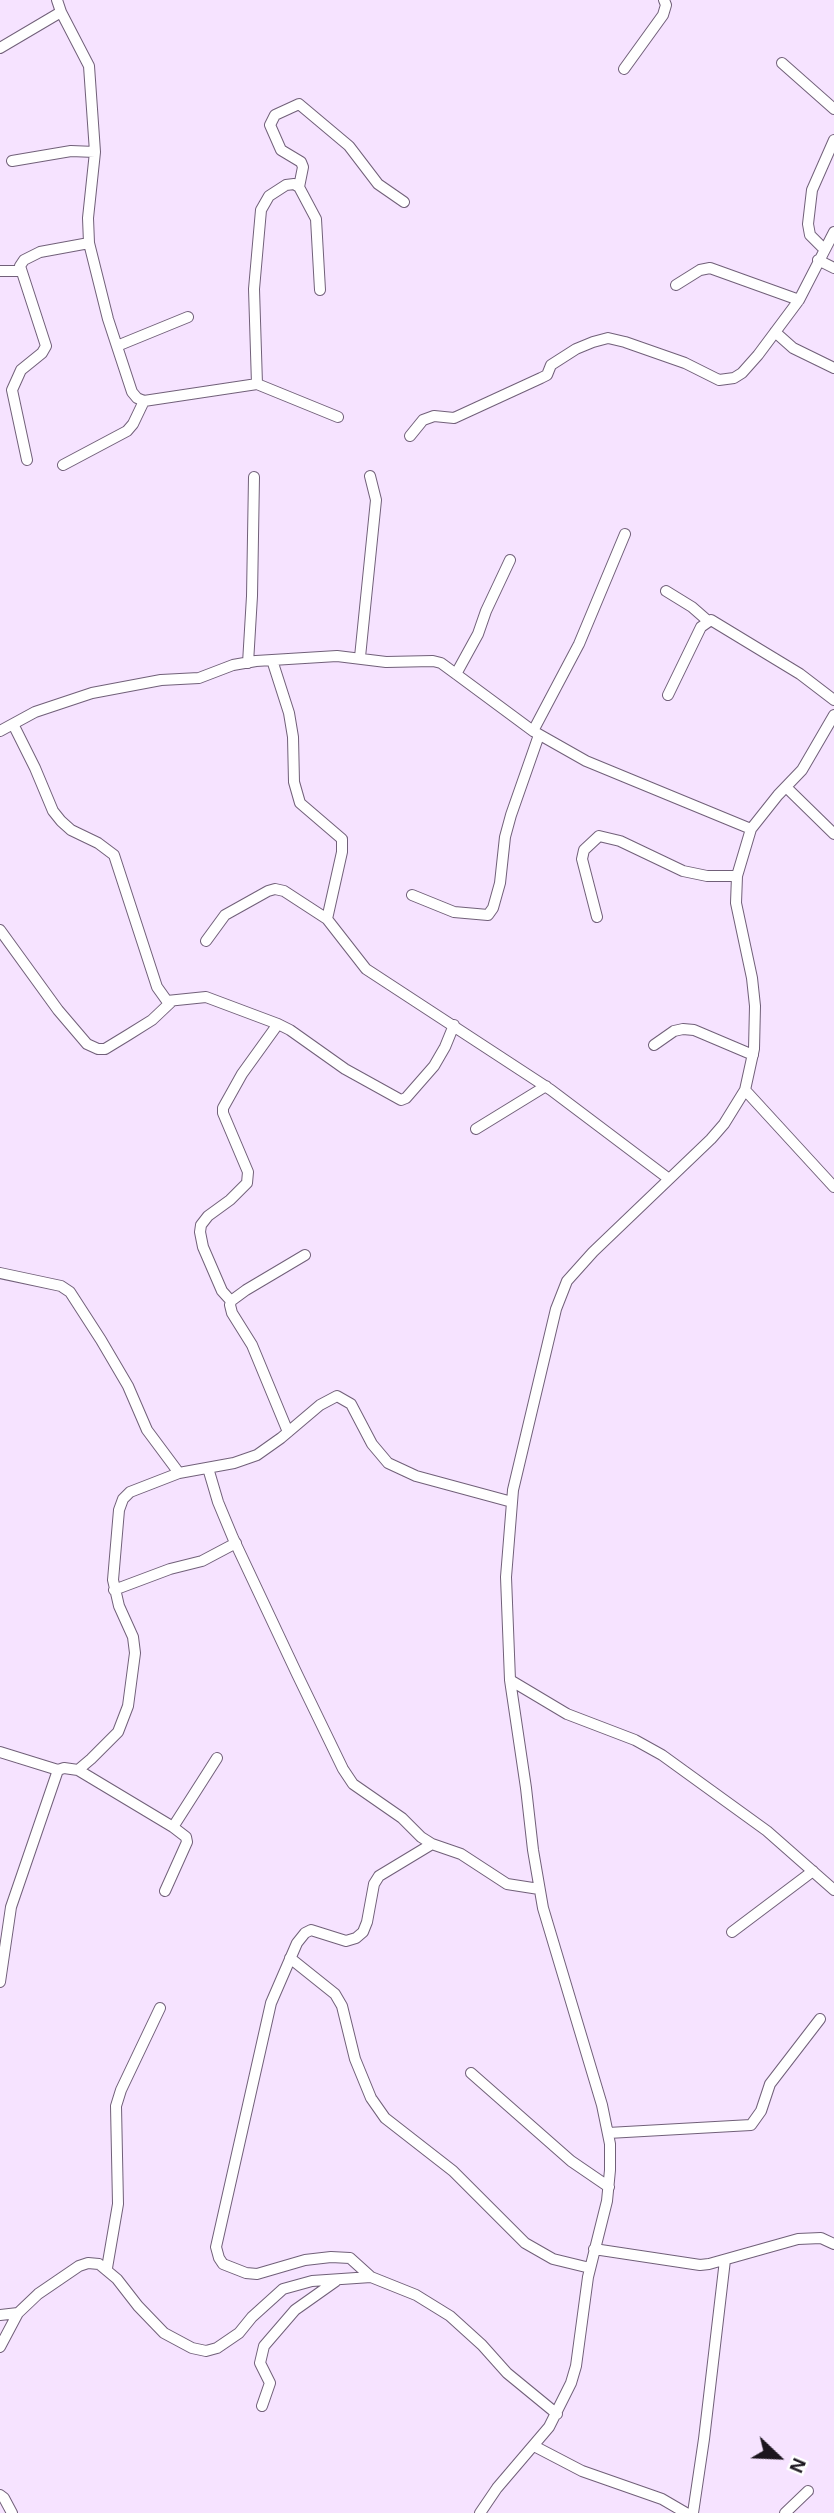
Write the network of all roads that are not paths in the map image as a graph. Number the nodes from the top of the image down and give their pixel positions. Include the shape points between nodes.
1 (57, 0) edge
2 (664, 0) edge
3 (61, 12) junction
4 (0, 48) edge
5 (782, 63) dead end
6 (624, 69) dead end
7 (834, 109) edge
8 (834, 140) edge
9 (95, 152) junction
10 (12, 161) dead end
11 (299, 187) junction
12 (404, 202) dead end
13 (834, 232) edge
14 (89, 243) junction
15 (821, 255) junction
16 (834, 268) edge
17 (0, 271) edge
18 (21, 271) junction
19 (676, 285) dead end
20 (320, 290) dead end
21 (799, 300) junction
22 (188, 317) dead end
23 (775, 332) junction
24 (117, 346) junction
25 (834, 368) edge
26 (257, 384) junction
27 (144, 401) junction
28 (338, 417) dead end
29 (410, 436) dead end
30 (27, 460) dead end
31 (63, 466) dead end
32 (370, 476) dead end
33 (254, 477) dead end
34 (625, 534) dead end
35 (510, 560) dead end
36 (666, 591) dead end
37 (708, 621) junction
38 (360, 657) junction
39 (272, 660) junction
40 (247, 663) junction
41 (456, 674) junction
42 (668, 695) dead end
43 (834, 700) edge
44 (834, 715) edge
45 (13, 724) junction
46 (0, 731) edge
47 (536, 733) junction
48 (829, 735) edge
49 (786, 787) junction
50 (751, 829) junction
51 (834, 834) edge
52 (737, 876) junction
53 (412, 895) dead end
54 (597, 917) dead end
55 (327, 919) junction
56 (0, 930) edge
57 (206, 941) dead end
58 (171, 1002) junction
59 (278, 1024) junction
60 (454, 1025) junction
61 (654, 1045) dead end
62 (753, 1055) junction
63 (546, 1086) junction
64 (745, 1090) junction
65 (475, 1129) dead end
66 (670, 1179) junction
67 (834, 1187) edge
68 (305, 1255) dead end
69 (0, 1273) edge
70 (231, 1301) junction
71 (288, 1432) junction
72 (208, 1468) junction
73 (179, 1474) junction
74 (512, 1502) junction
75 (236, 1543) junction
76 (114, 1590) junction
77 (510, 1680) junction
78 (0, 1752) edge
79 (217, 1758) dead end
80 (58, 1770) junction
81 (78, 1770) junction
82 (173, 1827) junction
83 (432, 1844) junction
84 (813, 1871) junction
85 (539, 1889) junction
86 (834, 1890) edge
87 (165, 1891) dead end
88 (732, 1932) dead end
89 (290, 1958) junction
90 (0, 1982) edge
91 (160, 2008) dead end
92 (820, 2019) dead end
93 (471, 2073) dead end
94 (608, 2133) junction
95 (609, 2188) junction
96 (834, 2244) edge
97 (594, 2249) junction
98 (725, 2260) junction
99 (107, 2268) junction
100 (590, 2268) junction
101 (371, 2277) junction
102 (339, 2279) junction
103 (18, 2314) junction
104 (0, 2315) edge
105 (0, 2347) edge
106 (262, 2406) dead end
107 (557, 2414) junction
108 (534, 2446) junction
109 (808, 2491) dead end
110 (0, 2496) edge
111 (12, 2513) edge
112 (480, 2513) edge
113 (686, 2513) edge
114 (692, 2513) edge
115 (785, 2513) edge

1 - 3 street
2 - 6 street via 663,15
3 - 4 street
3 - 9 street via 89,66
5 - 7 street
8 - 15 street via 812,190 808,224
9 - 10 street via 71,151
9 - 14 street
11 - 12 street via 301,162 281,150 270,125 275,115 299,104 349,146 378,184
11 - 20 street via 318,226
11 - 26 street via 286,185 269,196 261,210 254,289
13 - 15 street
14 - 18 street via 30,256
14 - 24 street
15 - 16 street
15 - 21 street
17 - 18 street
18 - 30 street via 46,346 22,370 12,390
19 - 21 street via 710,268
21 - 23 street
22 - 24 street
23 - 25 street via 793,348
23 - 29 street via 742,373 727,381 625,342 608,338 593,342 551,365 541,379 454,418 428,417
24 - 27 street via 132,391
26 - 27 street
26 - 28 street
27 - 31 street via 127,431
32 - 38 street via 376,500
33 - 40 street
34 - 47 street
35 - 41 street
36 - 37 street
37 - 42 street via 701,626
37 - 43 street via 800,674
38 - 39 street
38 - 41 street via 386,663 433,661
39 - 40 street
39 - 55 street via 289,713 299,803 342,839
40 - 45 street via 199,678 92,693
41 - 47 street
44 - 48 street
45 - 46 street
45 - 58 street via 53,811 71,830 114,855 157,986
47 - 50 street via 601,768
47 - 53 street via 488,915 454,912
48 - 49 street
49 - 50 street
49 - 51 street
50 - 52 street
52 - 54 street via 683,872 620,841 599,836 584,850 582,859
52 - 62 street via 736,903 755,1006
55 - 57 street via 275,889 225,915
55 - 60 street via 366,969
56 - 58 street via 58,1010 87,1044 98,1049 152,1020
58 - 59 street via 206,997
59 - 60 street via 401,1100 434,1066
59 - 70 street via 223,1108 248,1172 247,1183 201,1225 203,1247
60 - 63 street
61 - 62 street via 674,1031 694,1030
62 - 64 street
63 - 65 street
63 - 66 street
64 - 66 street via 724,1124
64 - 67 street
66 - 74 street via 567,1281 528,1421
68 - 70 street
69 - 73 street via 70,1292 128,1386 147,1430
70 - 71 street via 232,1313 252,1345
71 - 72 street via 257,1455
71 - 74 street via 337,1396 351,1404 388,1463 416,1476
72 - 73 street
72 - 75 street
73 - 76 street via 130,1492 123,1499 116,1522
74 - 77 street via 506,1577
75 - 76 street via 202,1561
75 - 83 street via 343,1769 354,1784
76 - 81 street via 135,1653 128,1706 118,1732
77 - 84 street via 567,1714 663,1755 739,1809
77 - 85 street
78 - 80 street
79 - 82 street
80 - 81 street
80 - 90 street via 11,1907
81 - 82 street
82 - 87 street via 187,1842
83 - 85 street via 461,1854 507,1884
83 - 89 street via 379,1876 373,1884 363,1932 356,1938 346,1941 311,1930
84 - 86 street
84 - 88 street
85 - 94 street
89 - 100 street via 335,1994 355,2059 385,2118 453,2171 525,2243 552,2259
89 - 101 street via 271,2003 220,2223 219,2258 234,2270 257,2274 305,2260 350,2258
91 - 99 street via 116,2106 118,2204
92 - 94 street via 770,2084 751,2125
93 - 95 street via 571,2161
94 - 95 street
95 - 97 street
96 - 98 street via 821,2238 798,2239
97 - 98 street via 700,2265
97 - 100 street
98 - 114 street
99 - 102 street via 164,2333 206,2351 239,2333 284,2289
99 - 103 street via 88,2263 79,2266
100 - 107 street via 576,2366
101 - 102 street
101 - 107 street via 416,2294 450,2316
102 - 106 street via 295,2310 264,2346 260,2362 270,2383
103 - 104 street
103 - 105 street
107 - 108 street
108 - 112 street
108 - 113 street via 582,2471 662,2499
109 - 115 street
110 - 111 street

